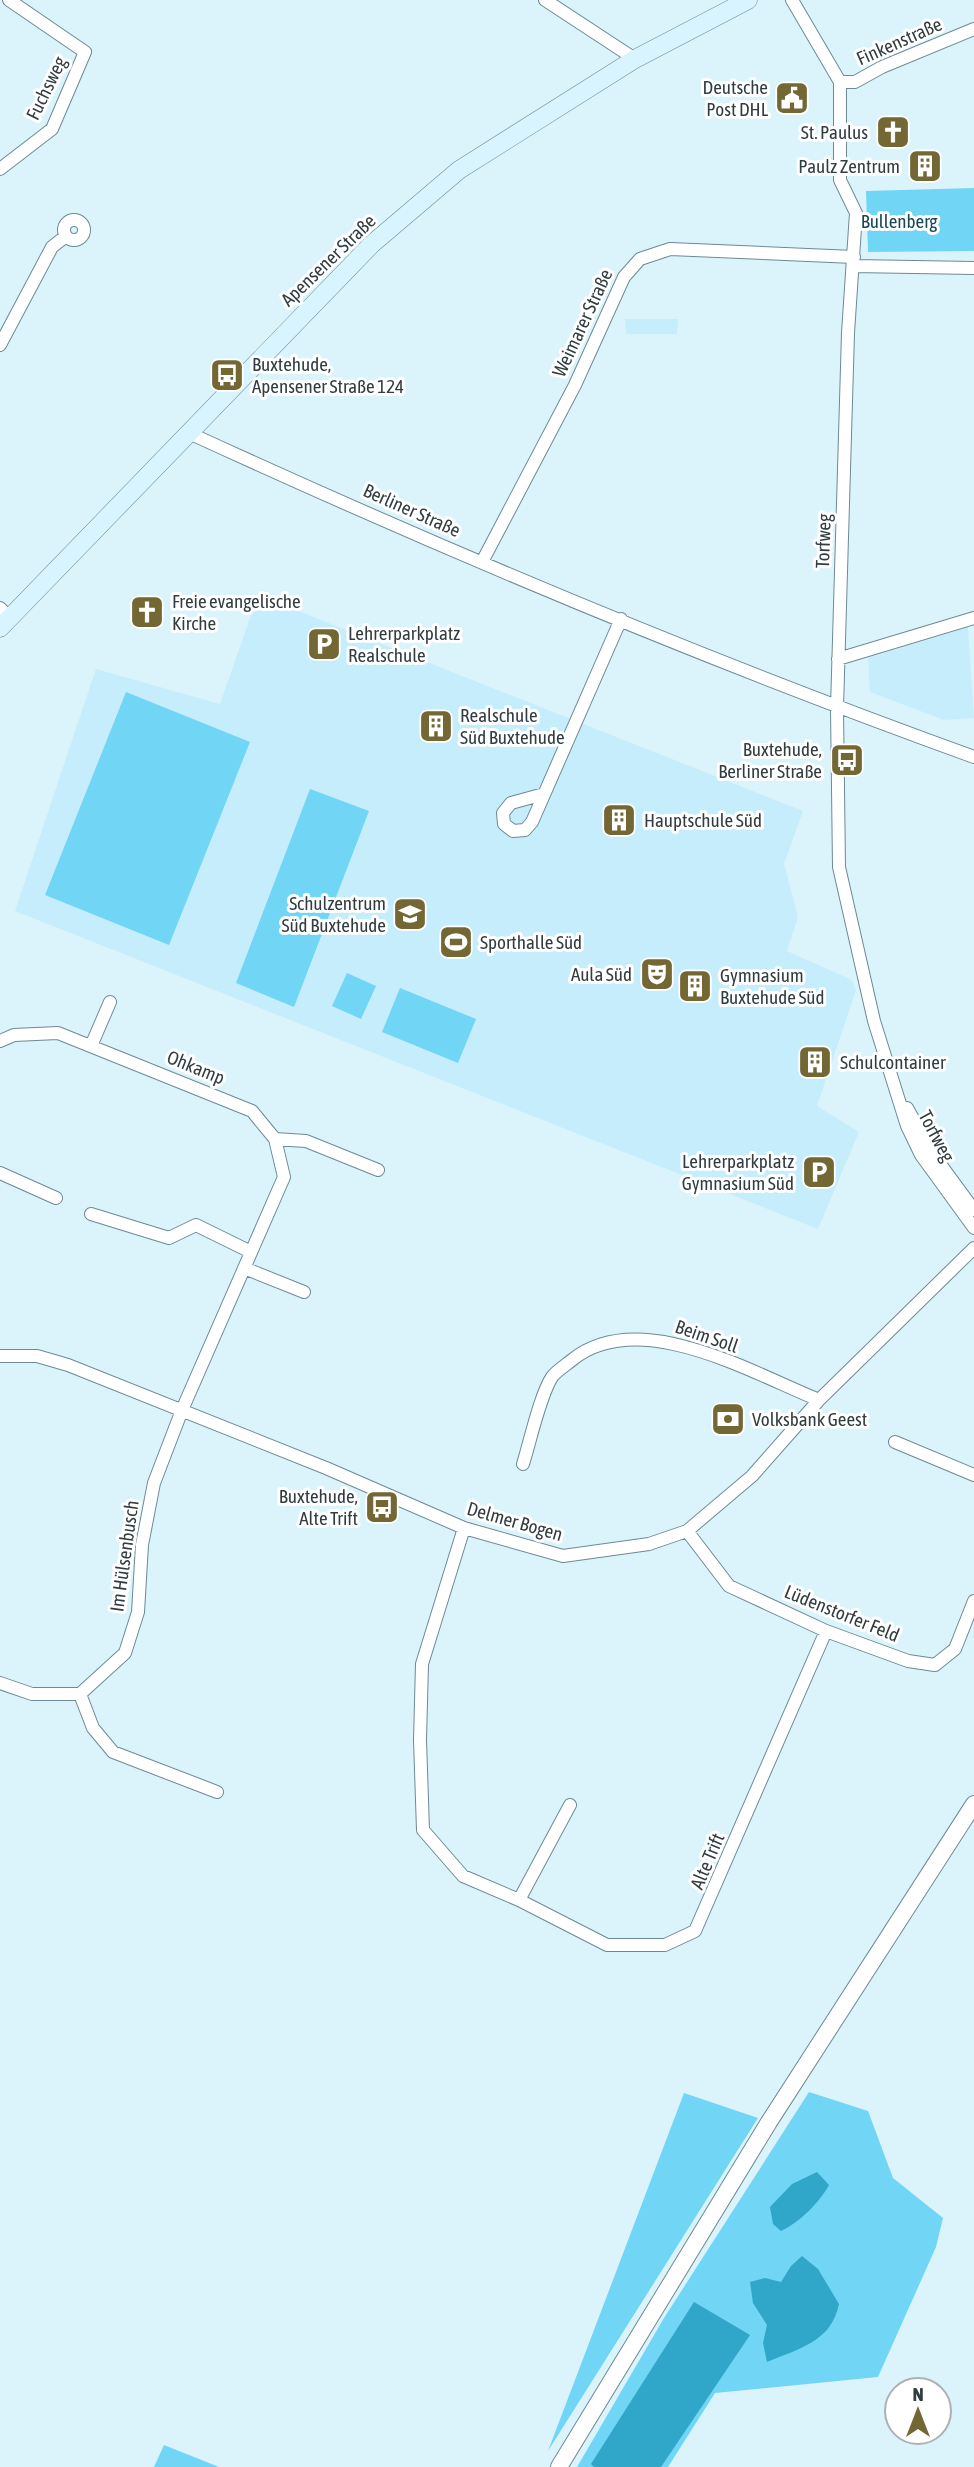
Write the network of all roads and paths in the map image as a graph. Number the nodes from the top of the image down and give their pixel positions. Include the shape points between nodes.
1 (9, 0) edge
2 (545, 0) edge
3 (748, 0) edge
4 (792, 0) edge
5 (974, 29) edge
6 (635, 59) junction
7 (840, 82) junction
8 (0, 169) edge
9 (66, 236) dead end
10 (853, 261) junction
11 (974, 268) edge
12 (0, 345) edge
13 (189, 433) junction
14 (482, 562) junction
15 (3, 618) edge
16 (974, 618) edge
17 (621, 619) junction
18 (838, 659) junction
19 (837, 708) junction
20 (974, 757) edge
21 (544, 794) dead end
22 (110, 1002) dead end
23 (0, 1041) edge
24 (91, 1046) junction
25 (897, 1093) junction
26 (275, 1139) junction
27 (378, 1170) dead end
28 (0, 1173) edge
29 (56, 1198) dead end
30 (974, 1210) edge
31 (91, 1214) dead end
32 (974, 1228) edge
33 (974, 1248) edge
34 (251, 1252) junction
35 (244, 1268) junction
36 (304, 1292) dead end
37 (0, 1356) edge
38 (819, 1400) junction
39 (182, 1410) junction
40 (895, 1442) dead end
41 (523, 1464) dead end
42 (974, 1475) edge
43 (464, 1528) junction
44 (687, 1531) junction
45 (974, 1601) edge
46 (826, 1630) junction
47 (0, 1683) edge
48 (80, 1694) junction
49 (217, 1792) dead end
50 (974, 1804) edge
51 (570, 1805) dead end
52 (519, 1900) junction
53 (559, 2467) edge

1 - 8 street, Fuchsweg via 85,51 52,129
2 - 6 street
3 - 6 main road, Apensener Straße
4 - 7 street
5 - 7 street, Finkenstraße via 855,82
6 - 13 main road, Apensener Straße via 459,170 372,244
7 - 10 street, Torfweg via 840,180 856,214
9 - 12 street via 52,247
10 - 11 street, Weimarer Straße
10 - 14 street, Weimarer Straße via 670,249 640,259 624,277 575,385
10 - 18 street, Torfweg
13 - 14 street, Berliner Straße
13 - 15 main road, Apensener Straße
14 - 17 street, Berliner Straße
16 - 18 street
17 - 19 street, Berliner Straße
17 - 21 street
18 - 19 street, Torfweg
19 - 20 street, Berliner Straße
19 - 25 street, Torfweg via 839,867 874,1021
22 - 24 street
23 - 24 street, Ohkamp via 14,1035 58,1033
24 - 26 street, Ohkamp via 252,1111
25 - 30 street, Torfweg via 932,1153
25 - 32 street, Torfweg via 921,1155
26 - 27 street via 306,1141
26 - 34 street, Ohkamp via 284,1177
28 - 29 street
31 - 34 street via 169,1238 196,1225
33 - 38 street, Delmer Bogen
34 - 35 street, Ohkamp
35 - 36 street
35 - 39 street, Ohkamp
37 - 39 street, Delmer Bogen via 37,1356 68,1365
38 - 41 street, Beim Soll via 677,1343 611,1343 582,1352 552,1377
38 - 44 street, Delmer Bogen via 752,1476
39 - 43 street, Delmer Bogen
39 - 48 street, Im Hülsenbusch via 154,1483 142,1545 138,1612 125,1653
40 - 42 street
43 - 44 street, Delmer Bogen via 562,1556 649,1544
43 - 52 street, Alte Trift via 422,1664 423,1829 463,1876
44 - 46 street, Lüdenstorfer Feld via 729,1586
45 - 46 street, Lüdenstorfer Feld via 954,1649 935,1665 908,1661
46 - 52 street, Alte Trift via 695,1931 665,1945 607,1945
47 - 48 street via 32,1694
48 - 49 street via 93,1728 113,1752
50 - 53 street via 769,2122
51 - 52 street

